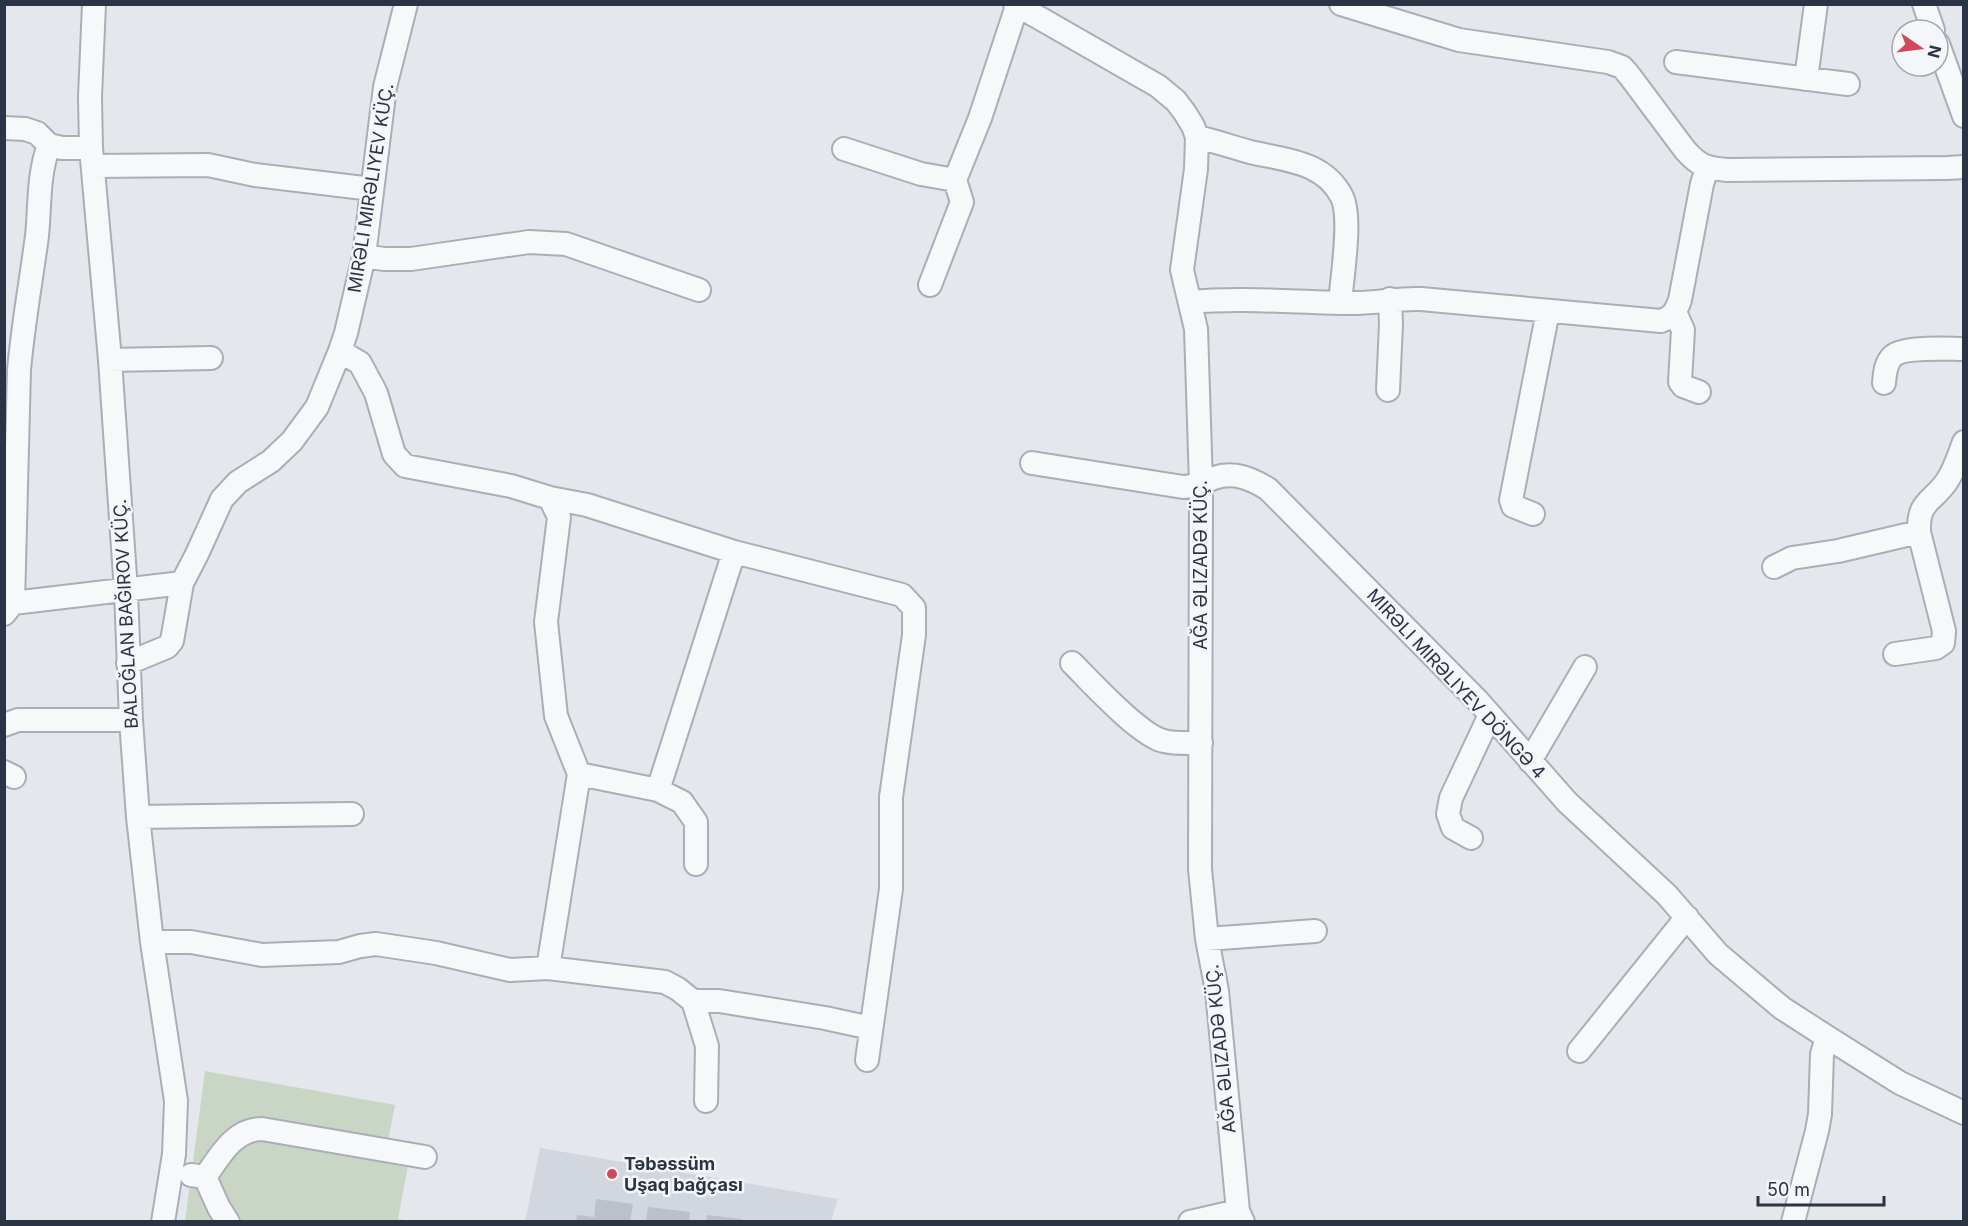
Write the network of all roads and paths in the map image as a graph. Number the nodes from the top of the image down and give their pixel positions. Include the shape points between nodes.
1 (94, 4) edge
2 (406, 4) edge
3 (1341, 4) edge
4 (1816, 4) edge
5 (1016, 5) edge
6 (1676, 62) dead end
7 (1950, 76) edge
8 (1806, 79) junction
9 (1848, 84) dead end
10 (1962, 108) edge
11 (4, 128) edge
12 (1197, 137) junction
13 (49, 145) junction
14 (844, 149) dead end
15 (92, 157) junction
16 (1964, 166) edge
17 (1707, 168) junction
18 (955, 180) junction
19 (372, 189) junction
20 (364, 256) junction
21 (930, 285) dead end
22 (699, 290) dead end
23 (1390, 299) junction
24 (1190, 302) junction
25 (1340, 303) junction
26 (1548, 311) junction
27 (1675, 312) junction
28 (1964, 349) edge
29 (340, 351) junction
30 (211, 358) dead end
31 (110, 360) junction
32 (1884, 383) dead end
33 (1388, 390) dead end
34 (1699, 392) dead end
35 (1964, 442) edge
36 (1032, 463) dead end
37 (1201, 484) junction
38 (550, 498) junction
39 (1533, 514) dead end
40 (1919, 532) junction
41 (734, 552) junction
42 (1774, 567) dead end
43 (182, 583) junction
44 (126, 591) junction
45 (9, 609) edge
46 (1895, 654) dead end
47 (128, 663) junction
48 (1072, 663) dead end
49 (1585, 667) dead end
50 (1490, 715) junction
51 (131, 720) junction
52 (4, 725) edge
53 (1201, 744) junction
54 (1530, 761) junction
55 (579, 774) junction
56 (658, 790) junction
57 (352, 814) dead end
58 (138, 817) junction
59 (1471, 838) dead end
60 (696, 864) dead end
61 (1686, 917) junction
62 (1315, 931) dead end
63 (1208, 939) junction
64 (152, 942) junction
65 (548, 968) junction
66 (693, 1001) junction
67 (871, 1028) junction
68 (1827, 1037) junction
69 (1579, 1051) dead end
70 (867, 1060) dead end
71 (705, 1101) dead end
72 (1964, 1113) edge
73 (425, 1157) dead end
74 (172, 1173) junction
75 (205, 1177) junction
76 (1241, 1216) edge
77 (164, 1221) edge
78 (228, 1221) edge
79 (1190, 1221) edge
80 (1793, 1221) edge

1 - 15 street
2 - 19 street, MIRƏLI MIRƏLIYEV KÜÇ. via 385,87
3 - 17 street via 1460,40 1622,67 1685,150
4 - 8 street
5 - 12 street, AĞA ƏLIZADƏ KÜÇ. via 1158,86 1176,100
5 - 18 street via 980,118
6 - 8 street
7 - 10 street
8 - 9 street
11 - 13 street via 37,133
12 - 24 street, AĞA ƏLIZADƏ KÜÇ. via 1182,270
12 - 25 street via 1294,160 1313,167 1330,182 1342,198 1346,217
13 - 15 street
13 - 45 street via 41,172 37,235 22,332
14 - 18 street via 921,174
15 - 19 street via 208,165 255,175
15 - 31 street
16 - 17 street
17 - 27 street
18 - 21 street via 962,202
19 - 20 street, MIRƏLI MIRƏLIYEV KÜÇ.
20 - 22 street via 411,259 529,242 566,244
20 - 29 street, MIRƏLI MIRƏLIYEV KÜÇ.
23 - 25 street
23 - 26 street
23 - 33 street
24 - 25 street
24 - 37 street, AĞA ƏLIZADƏ KÜÇ. via 1196,329
26 - 27 street via 1661,321
26 - 39 street via 1510,500 1513,506
27 - 34 street via 1683,330 1680,382
28 - 32 street via 1910,351 1893,356
29 - 38 street via 360,363 376,393 394,454 405,466 511,486
29 - 43 street, MIRƏLI MIRƏLIYEV KÜÇ. via 316,407 292,441 222,499
30 - 31 street
31 - 44 street
35 - 40 street via 1946,483 1918,518
36 - 37 street, MIRƏLI MIRƏLIYEV DÖNGƏ 4 via 1171,486
37 - 50 street, MIRƏLI MIRƏLIYEV DÖNGƏ 4 via 1235,476 1268,489
37 - 53 street, AĞA ƏLIZADƏ KÜÇ.
38 - 41 street via 587,505
38 - 55 street via 559,517 546,622 556,716
40 - 42 street via 1792,558
40 - 46 street via 1944,631 1943,643 1936,648
41 - 56 street
41 - 67 street via 902,595 914,608 914,635 891,797 891,889
43 - 44 street
43 - 47 street, MIRƏLI MIRƏLIYEV KÜÇ. via 172,641 167,647
44 - 45 street
44 - 47 street
47 - 51 street
48 - 53 street via 1151,736 1163,741
49 - 54 street
50 - 54 street, MIRƏLI MIRƏLIYEV DÖNGƏ 4
50 - 59 street via 1449,806 1453,828
51 - 52 street via 18,720
51 - 58 street
53 - 63 street, AĞA ƏLIZADƏ KÜÇ. via 1200,869
54 - 61 street, MIRƏLI MIRƏLIYEV DÖNGƏ 4
55 - 56 street
55 - 65 street
56 - 60 street via 682,802 696,822
57 - 58 street
58 - 64 street
61 - 68 street, MIRƏLI MIRƏLIYEV DÖNGƏ 4 via 1728,962 1782,1008
61 - 69 street
62 - 63 street
63 - 76 street, AĞA ƏLIZADƏ KÜÇ.
64 - 65 street via 191,942 262,955 339,952 376,944 510,970
64 - 74 street via 177,1101
65 - 66 street via 665,982
66 - 67 street via 720,1000
66 - 71 street via 707,1046
67 - 70 street
68 - 72 street, MIRƏLI MIRƏLIYEV DÖNGƏ 4 via 1900,1083
68 - 80 street via 1822,1054 1817,1131
73 - 75 street via 252,1129 226,1148
74 - 75 street
74 - 77 street
75 - 78 street
76 - 79 street

